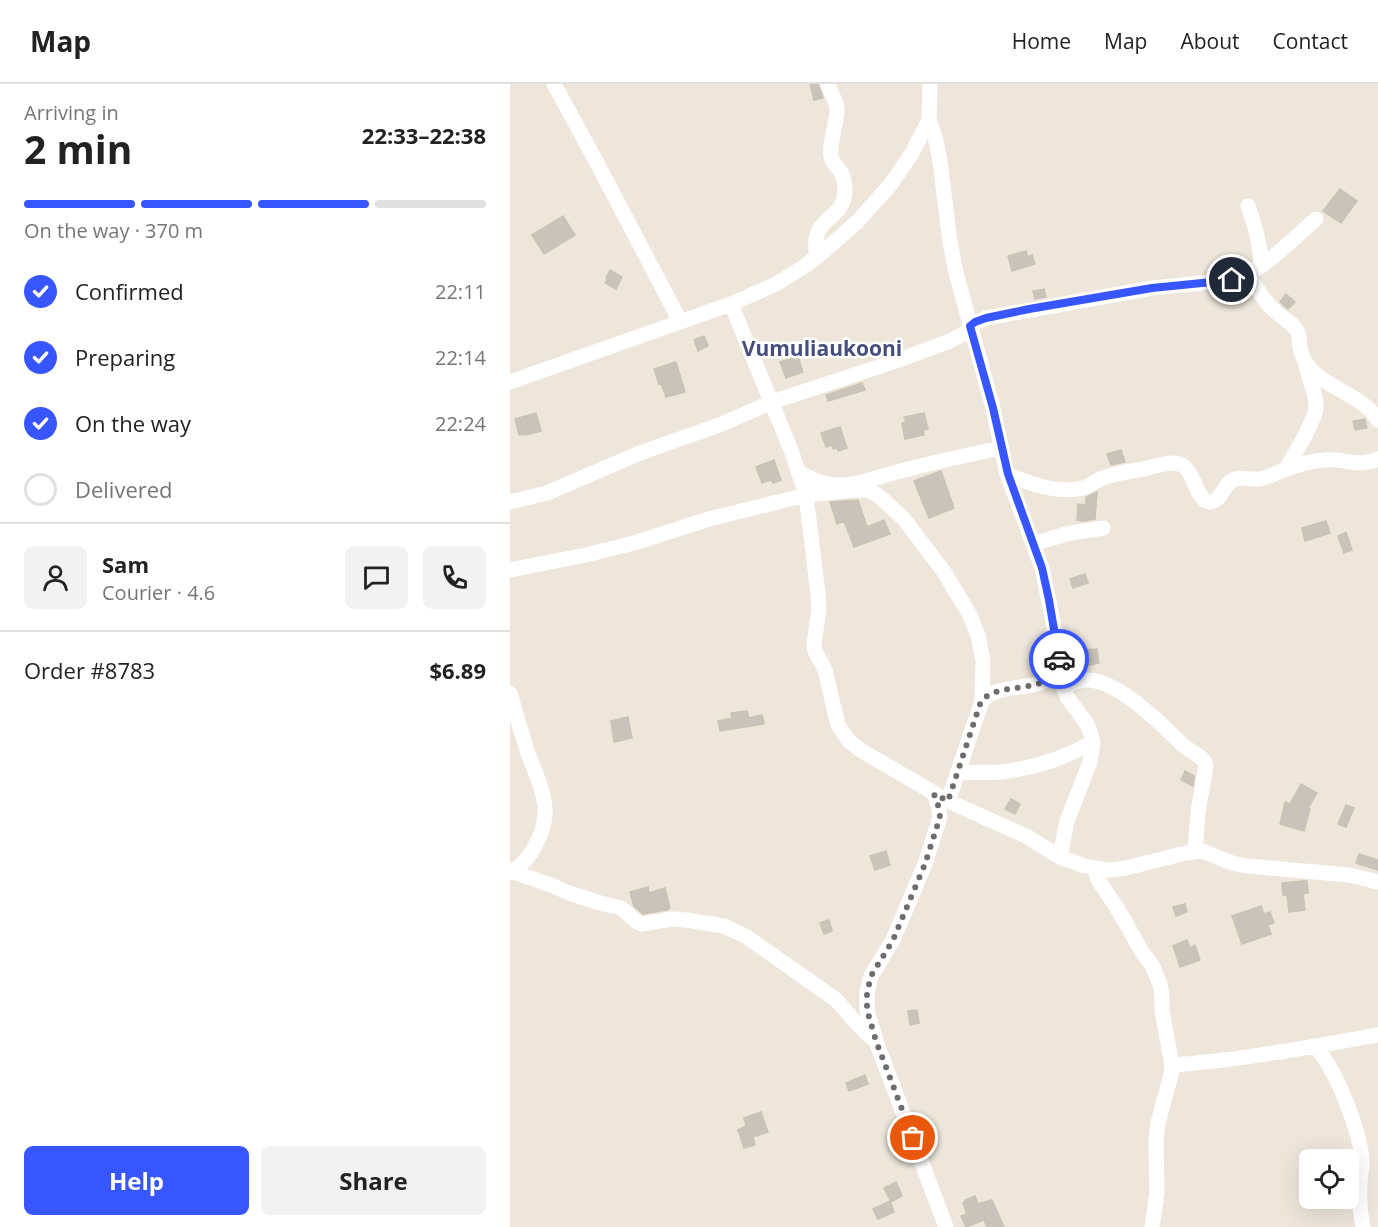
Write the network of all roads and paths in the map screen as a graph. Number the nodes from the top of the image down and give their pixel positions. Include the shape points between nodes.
1 (554, 84) edge
2 (828, 84) edge
3 (930, 84) edge
4 (928, 120) junction
5 (1248, 206) dead end
6 (1316, 219) dead end
7 (817, 257) junction
8 (1262, 266) junction
9 (1248, 274) junction
10 (731, 304) junction
11 (680, 321) junction
12 (970, 326) junction
13 (1305, 362) junction
14 (510, 382) edge
15 (772, 402) junction
16 (1378, 420) edge
17 (1001, 448) junction
18 (1378, 459) edge
19 (1286, 469) junction
20 (799, 472) junction
21 (1008, 474) junction
22 (806, 495) junction
23 (510, 502) edge
24 (1103, 528) dead end
25 (1033, 544) junction
26 (510, 570) edge
27 (1060, 679) junction
28 (510, 693) edge
29 (981, 701) junction
30 (1093, 742) junction
31 (957, 772) junction
32 (934, 794) junction
33 (948, 801) junction
34 (1195, 851) junction
35 (1060, 857) junction
36 (1094, 868) junction
37 (512, 872) edge
38 (1378, 882) edge
39 (1378, 1035) edge
40 (876, 1041) junction
41 (1316, 1046) junction
42 (1172, 1065) junction
43 (946, 1227) edge
44 (1152, 1227) edge
45 (1363, 1227) edge

1 - 11 street
2 - 7 street via 837,110 831,158 841,172 845,193 840,207 817,234
3 - 4 street
4 - 7 street via 891,184 857,222
4 - 12 street via 940,161 950,242
5 - 8 street
6 - 8 street
7 - 10 street via 792,276
8 - 9 street
9 - 12 street via 1225,281 1152,288 1021,311 986,318
9 - 13 street via 1266,302 1297,330
10 - 11 street
10 - 15 street
11 - 14 street
12 - 15 street via 950,341
12 - 17 street
13 - 16 street via 1334,388 1369,408
13 - 19 street via 1316,411
15 - 20 street
15 - 23 street via 547,493
17 - 20 street via 843,485 821,483
17 - 21 street
18 - 19 street via 1368,464 1324,460
19 - 21 street via 1258,480 1230,481 1218,498 1210,502 1201,496 1188,470 1180,464 1114,475 1077,489 1034,485
20 - 22 street
21 - 25 street
22 - 26 street via 634,543
22 - 29 street via 868,490 904,519 970,615 982,660
22 - 32 street via 818,602 814,644 825,670 838,725 862,751
24 - 25 street
25 - 27 street via 1049,600
27 - 29 street via 995,692
27 - 30 street via 1067,697 1087,724
27 - 34 street via 1097,682 1127,696 1206,762
28 - 37 street via 541,790 545,815 532,852
29 - 31 street
30 - 31 street via 1018,769
30 - 35 street via 1090,762 1067,821
31 - 33 street
32 - 33 street
32 - 40 street via 940,817 925,864 893,940 871,976 867,993 867,1010
33 - 35 street via 1026,836
34 - 36 street via 1126,868
34 - 38 street via 1247,866 1349,875
35 - 36 street
36 - 42 street via 1160,984
37 - 40 street via 621,908 642,924 686,920 738,932 835,999 860,1029
39 - 41 street
40 - 43 street
41 - 42 street
41 - 45 street via 1341,1089 1360,1143 1359,1201
42 - 44 street via 1158,1124

